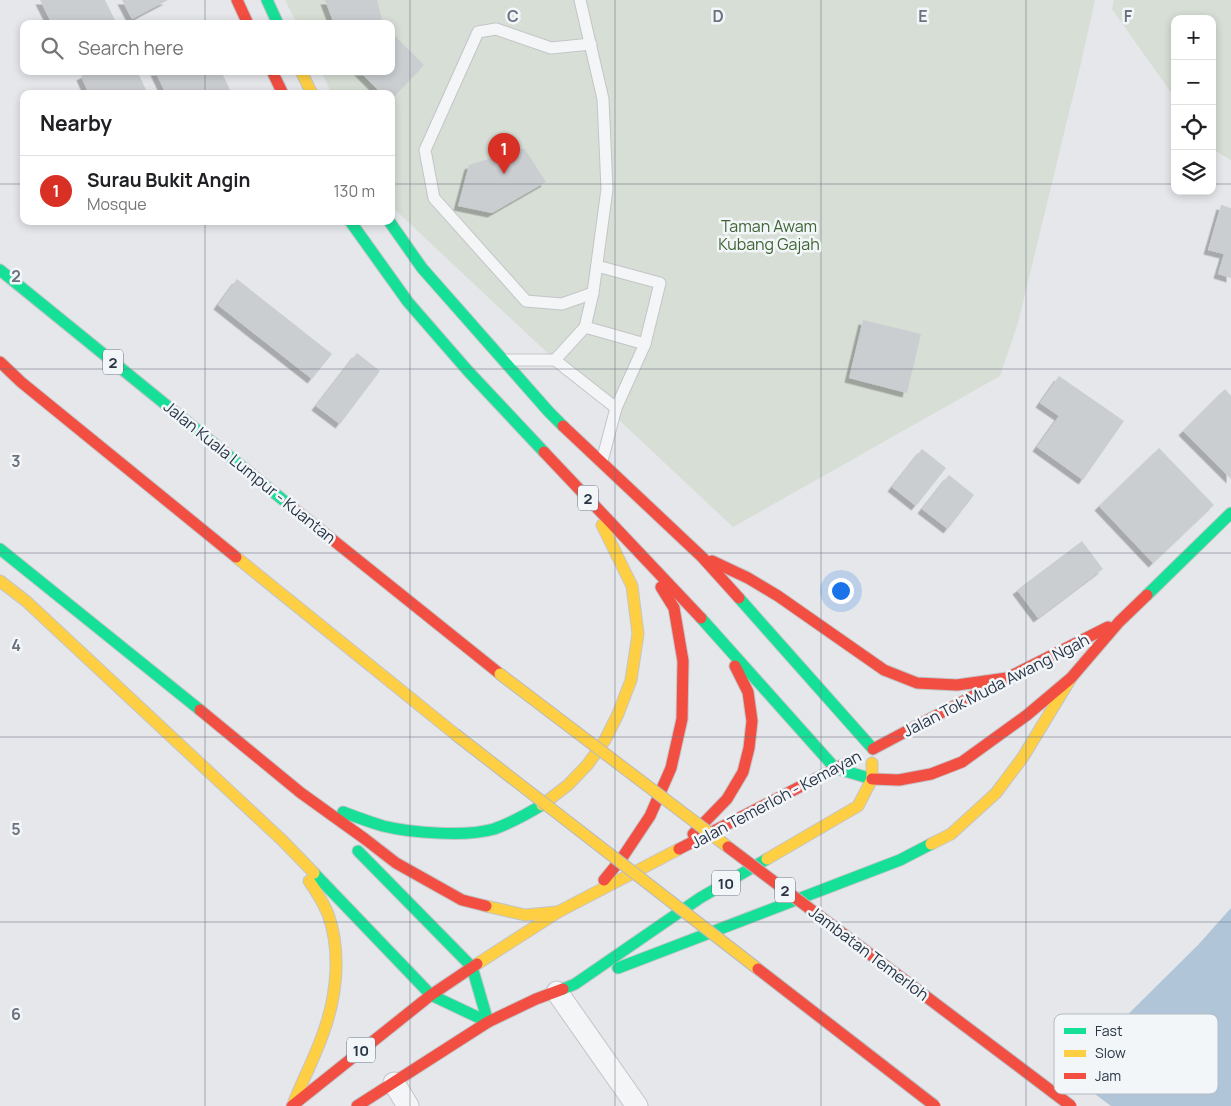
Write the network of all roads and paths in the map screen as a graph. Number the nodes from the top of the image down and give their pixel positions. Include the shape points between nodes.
1 (237, 0) edge
2 (266, 0) edge
3 (580, 0) edge
4 (246, 20) edge
5 (276, 20) edge
6 (591, 44) junction
7 (274, 75) edge
8 (302, 75) edge
9 (281, 90) edge
10 (310, 90) edge
11 (353, 225) edge
12 (392, 225) edge
13 (597, 266) junction
14 (0, 270) edge
15 (593, 292) junction
16 (585, 327) junction
17 (646, 344) junction
18 (503, 360) junction
19 (555, 360) junction
20 (0, 362) edge
21 (616, 408) junction
22 (602, 462) junction
23 (588, 499) junction
24 (1231, 513) edge
25 (0, 549) edge
26 (702, 556) junction
27 (643, 558) junction
28 (0, 581) edge
29 (1119, 622) junction
30 (723, 642) junction
31 (500, 674) joint
32 (1007, 678) junction
33 (1071, 678) junction
34 (866, 752) junction
35 (835, 768) junction
36 (872, 779) junction
37 (301, 794) junction
38 (283, 842) junction
39 (674, 852) junction
40 (592, 895) junction
41 (558, 912) junction
42 (472, 967) junction
43 (566, 988) junction
44 (431, 995) junction
45 (488, 1022) junction
46 (394, 1083) junction
47 (1054, 1093) edge
48 (1055, 1094) edge
49 (293, 1105) edge
50 (357, 1106) edge
51 (408, 1106) edge
52 (637, 1106) edge
53 (935, 1106) edge
54 (1071, 1106) edge

1 - 4 main road
2 - 5 main road
3 - 6 lane
6 - 13 lane via 603,99 607,189
6 - 15 lane via 551,48 496,29 478,32 425,150 434,198 526,301 562,304
7 - 9 main road
8 - 10 main road
11 - 23 main road, 2 via 408,302
12 - 18 main road via 422,268
13 - 15 lane
13 - 17 lane via 660,283
14 - 31 main road, Jalan Kuala Lumpur - Kuantan / 2
15 - 16 lane
16 - 17 lane
16 - 19 lane
17 - 21 lane
18 - 19 lane
18 - 22 main road via 549,412
19 - 21 lane
20 - 53 main road, bridge via 455,734
21 - 22 lane
22 - 26 main road
23 - 27 main road, 2
23 - 37 main road via 632,586 638,634 632,680 618,714 605,740 568,785 545,804 520,818 493,829 464,833 414,832 383,826
24 - 29 main road, Jalan Tok Muda Awang Ngah
25 - 37 main road
26 - 32 main road via 778,596 884,670 917,683 957,684
26 - 34 main road
27 - 30 main road, 2
27 - 40 main road via 674,608 683,661 682,719 671,768 650,816
28 - 38 main road via 26,601
29 - 32 main road, Jalan Tok Muda Awang Ngah
29 - 33 main road, Jalan Tok Muda Awang Ngah
30 - 35 main road, 2
30 - 39 main road via 748,692 752,721 749,748 743,772 727,799
31 - 47 main road, Jambatan Temerloh / 2, bridge
32 - 34 main road, Jalan Tok Muda Awang Ngah
33 - 36 main road, Jalan Tok Muda Awang Ngah via 962,762 915,777
33 - 43 main road via 1023,757 996,793 951,834 900,860
34 - 35 main road, Jalan Temerloh - Kemayan / 10
34 - 36 main road, Jalan Temerloh - Kemayan / 10
35 - 36 main road, Jalan Tok Muda Awang Ngah
35 - 39 main road, Jalan Temerloh - Kemayan / 10
36 - 43 main road, Jalan Temerloh - Kemayan / 10 via 858,806 700,898
37 - 41 main road via 396,863 462,900 525,915
37 - 42 main road
38 - 44 main road
38 - 49 main road via 315,889 328,917 336,968 326,1027
39 - 40 main road, Jalan Temerloh - Kemayan / 10
40 - 41 main road, Jalan Temerloh - Kemayan / 10
41 - 42 main road, Jalan Temerloh - Kemayan / 10
42 - 44 main road, Jalan Temerloh - Kemayan / 10
42 - 45 main road
43 - 45 main road, Jalan Temerloh - Kemayan / 10
43 - 52 street
44 - 45 main road
44 - 49 main road, Jalan Temerloh - Kemayan / 10
45 - 46 main road, Jalan Temerloh - Kemayan / 10
46 - 50 main road, Jalan Temerloh - Kemayan / 10
46 - 51 street
48 - 54 main road, Jambatan Temerloh / 2, bridge

